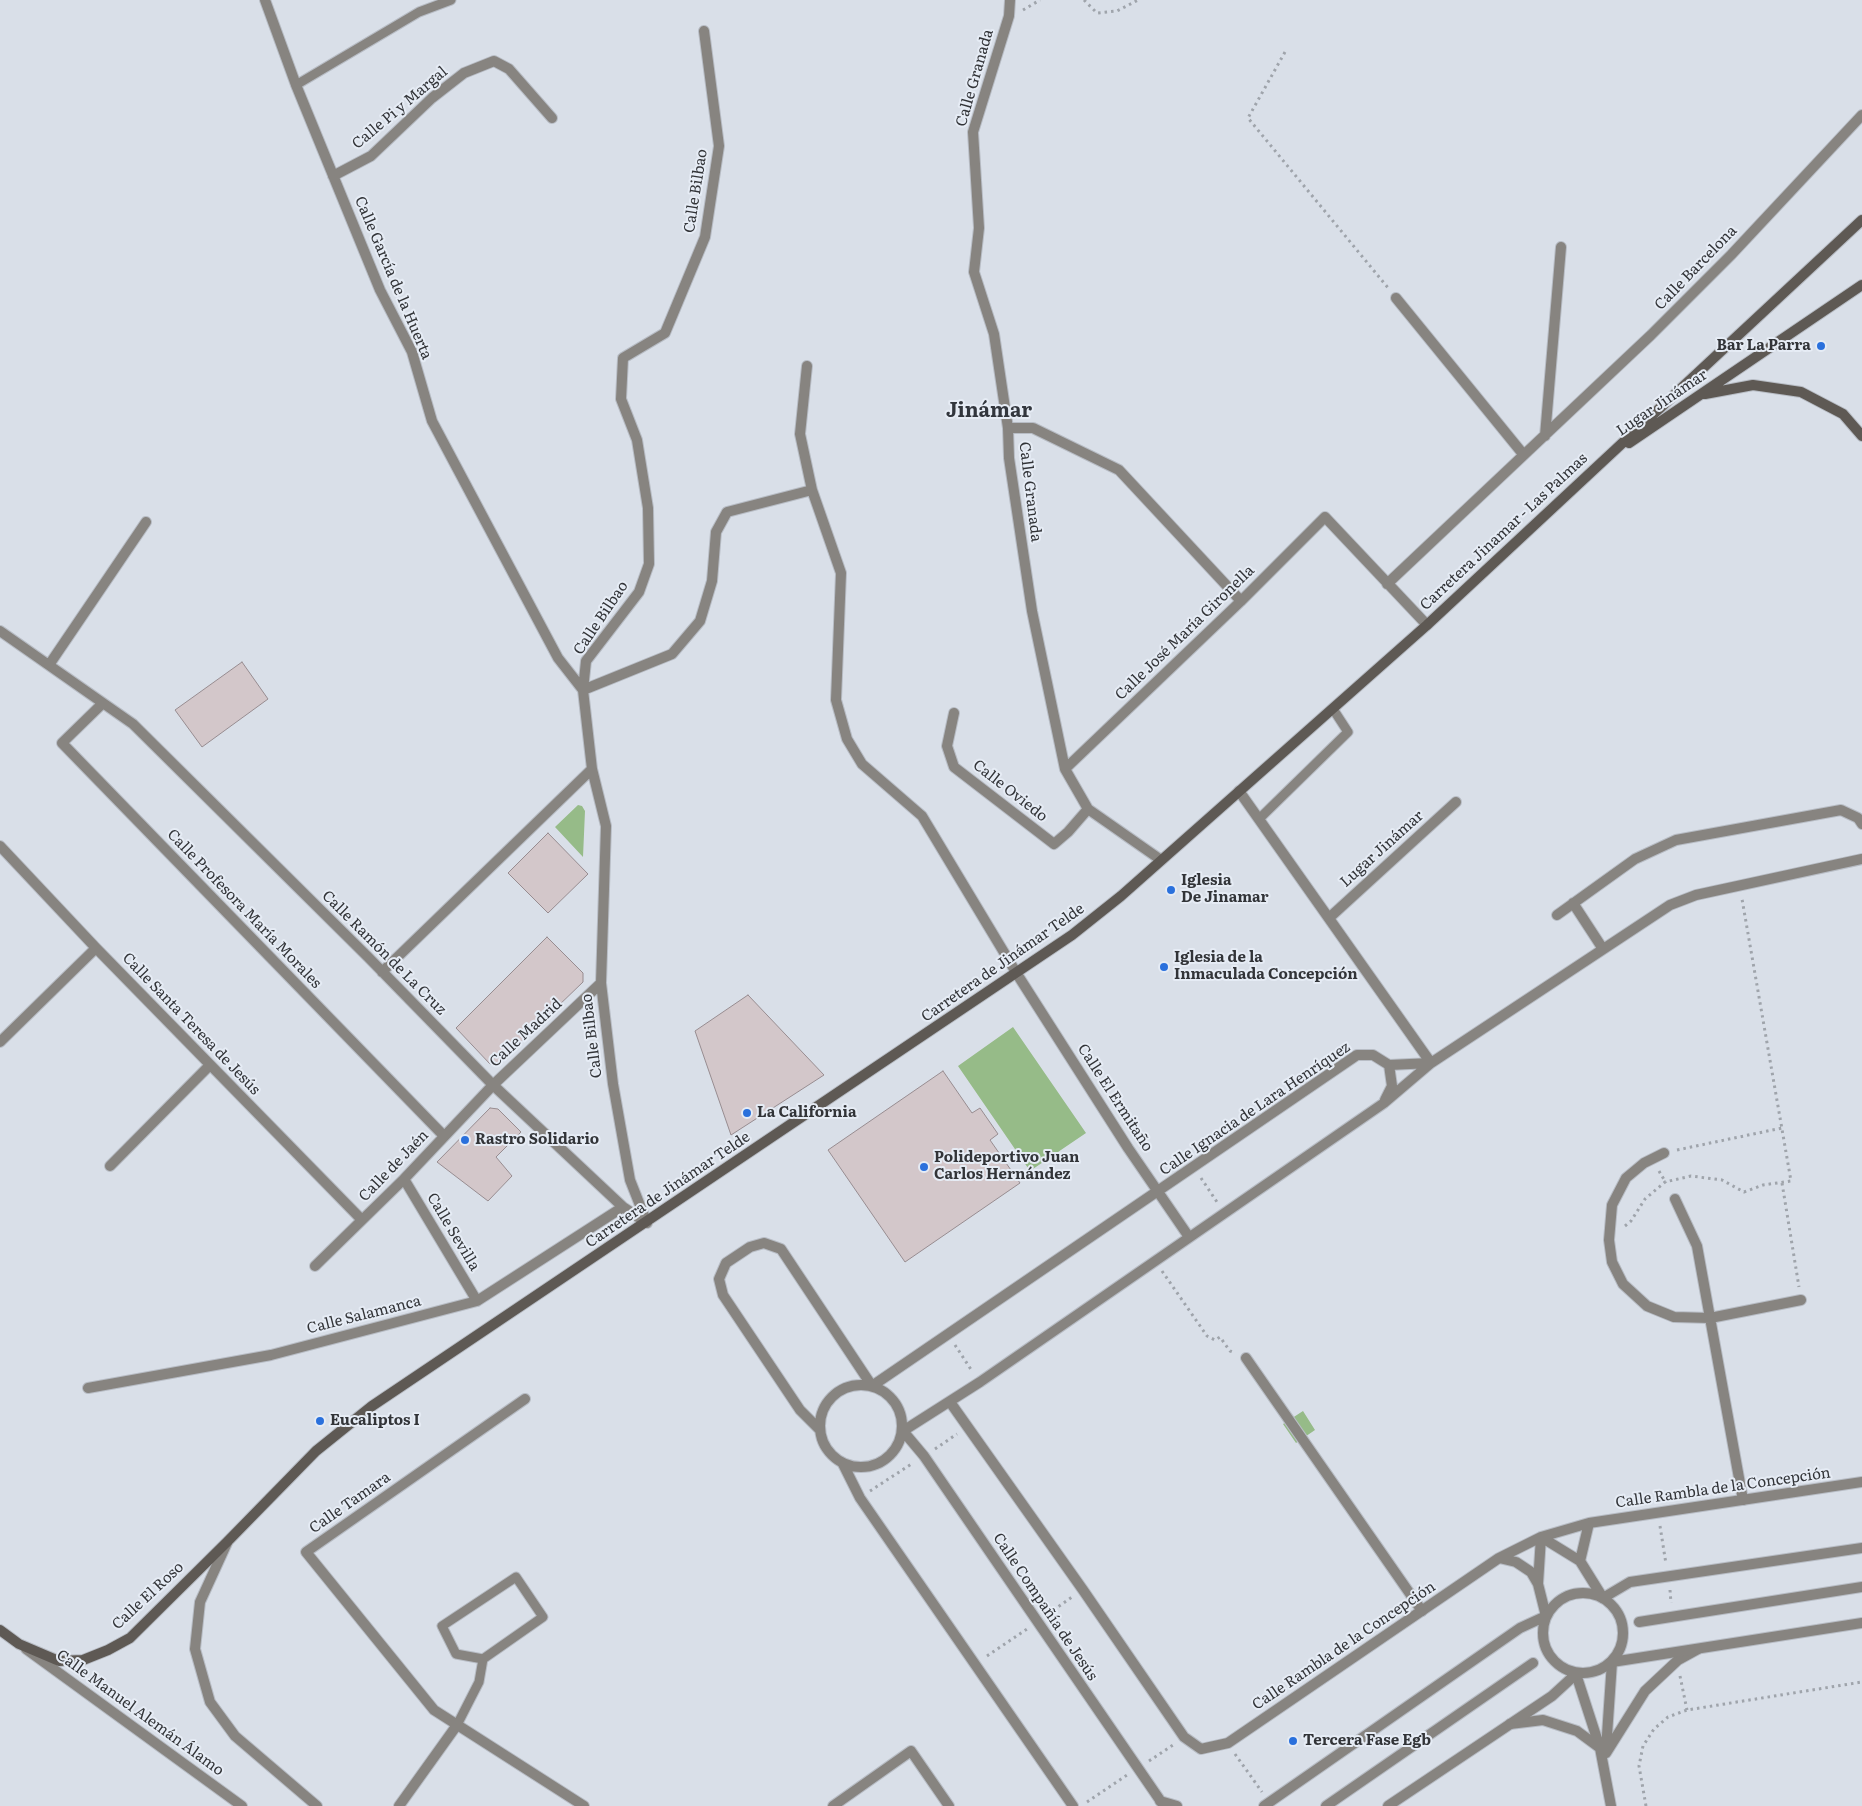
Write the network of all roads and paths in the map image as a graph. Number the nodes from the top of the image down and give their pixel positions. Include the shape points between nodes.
1 (265, 0) edge
2 (451, 0) edge
3 (1010, 0) edge
4 (1084, 0) edge
5 (1138, 0) edge
6 (704, 31) dead end
7 (1285, 52) dead end
8 (296, 85) junction
9 (1862, 115) edge
10 (552, 118) dead end
11 (333, 176) junction
12 (1862, 220) edge
13 (1561, 247) dead end
14 (1862, 285) edge
15 (1396, 298) joint
16 (808, 366) dead end
17 (1702, 395) junction
18 (1008, 428) junction
19 (1545, 436) junction
20 (1862, 436) edge
21 (1523, 454) junction
22 (1603, 461) junction
23 (812, 490) junction
24 (146, 522) dead end
25 (1387, 584) junction
26 (1240, 601) junction
27 (1427, 626) junction
28 (0, 631) edge
29 (50, 665) junction
30 (583, 690) junction
31 (102, 703) junction
32 (1333, 708) junction
33 (954, 713) dead end
34 (592, 769) junction
35 (1065, 769) junction
36 (1239, 791) junction
37 (1456, 802) dead end
38 (1088, 809) junction
39 (1260, 818) junction
40 (1862, 824) edge
41 (0, 846) edge
42 (1862, 859) edge
43 (1162, 860) junction
44 (1739, 885) junction
45 (1573, 903) junction
46 (1556, 915) dead end
47 (1329, 918) junction
48 (96, 948) junction
49 (1603, 949) junction
50 (382, 972) junction
51 (1017, 974) junction
52 (601, 983) junction
53 (0, 1042) edge
54 (1431, 1063) junction
55 (210, 1065) junction
56 (1389, 1065) junction
57 (493, 1084) junction
58 (1384, 1104) junction
59 (1782, 1128) junction
60 (444, 1136) junction
61 (1664, 1153) joint
62 (110, 1166) dead end
63 (1193, 1167) junction
64 (404, 1179) junction
65 (1782, 1183) junction
66 (1158, 1192) junction
67 (1675, 1199) dead end
68 (623, 1207) junction
69 (1224, 1213) junction
70 (362, 1220) junction
71 (647, 1223) junction
72 (1188, 1237) junction
73 (1610, 1240) junction
74 (1154, 1261) junction
75 (315, 1266) dead end
76 (1801, 1300) joint
77 (477, 1301) junction
78 (1710, 1318) junction
79 (948, 1335) junction
80 (1246, 1358) joint
81 (980, 1382) junction
82 (872, 1386) junction
83 (88, 1388) dead end
84 (525, 1399) dead end
85 (950, 1402) junction
86 (819, 1429) junction
87 (903, 1431) junction
88 (843, 1464) junction
89 (1862, 1482) edge
90 (1743, 1500) junction
91 (1589, 1523) junction
92 (1541, 1537) junction
93 (227, 1542) junction
94 (1862, 1548) edge
95 (1499, 1558) junction
96 (1580, 1561) junction
97 (1538, 1584) junction
98 (1862, 1587) edge
99 (1603, 1598) junction
100 (1422, 1611) junction
101 (1546, 1616) junction
102 (1639, 1622) dead end
103 (1862, 1623) edge
104 (0, 1630) edge
105 (19, 1644) junction
106 (1700, 1648) junction
107 (482, 1659) junction
108 (1678, 1660) junction
109 (1612, 1662) junction
110 (1533, 1663) dead end
111 (1576, 1674) junction
112 (1862, 1682) edge
113 (1687, 1710) junction
114 (1510, 1724) junction
115 (457, 1725) junction
116 (1228, 1743) junction
117 (1603, 1750) junction
118 (1162, 1804) edge
119 (1267, 1804) edge
120 (242, 1806) edge
121 (317, 1806) edge
122 (399, 1806) edge
123 (584, 1806) edge
124 (833, 1806) edge
125 (949, 1806) edge
126 (1073, 1806) edge
127 (1177, 1806) edge
128 (1326, 1806) edge
129 (1388, 1806) edge
130 (1611, 1806) edge
131 (1646, 1806) edge

1 - 8 street, Calle García de la Huerta
2 - 8 lane via 419,12
3 - 18 street, Calle Granada via 1009,16 973,132 979,228 974,272 994,334
4 - 5 path via 1097,12 1117,11
6 - 30 street, Calle Bilbao via 719,146 705,237 665,333 623,358 621,399 637,440 648,508 649,564 639,592 586,661
7 - 15 path via 1248,118
8 - 11 street, Calle García de la Huerta
9 - 19 street, Calle Barcelona via 1731,255
10 - 11 street, Calle Pi y Margal via 509,69 494,61 464,73 370,156
11 - 30 street, Calle García de la Huerta via 380,290 412,352 432,421 558,658
12 - 22 main road, Carretera Jinamar - Las Palmas
13 - 19 street
14 - 17 main road, Lugar Jinámar
15 - 21 street
16 - 23 street, Calle El Ermitaño via 800,434
17 - 20 main road via 1753,385 1801,392 1843,414
17 - 22 main road, Lugar Jinámar
18 - 26 street via 1033,428 1119,470
18 - 35 street, Calle Granada via 1009,458 1032,611
19 - 21 street, Calle Barcelona
21 - 25 street, Calle Barcelona
22 - 27 main road, Carretera Jinamar - Las Palmas
23 - 30 street via 727,512 716,532 712,581 700,621 672,654
23 - 51 street, Calle El Ermitaño via 841,573 836,700 847,739 862,764 922,816
24 - 29 street
25 - 26 street, Calle José María Gironella via 1325,517
25 - 27 street
26 - 35 street, Calle José María Gironella
27 - 32 main road, Carretera Jinamar - Las Palmas
28 - 29 street, Calle Ramón de La Cruz
29 - 31 street, Calle Ramón de La Cruz
30 - 34 street, Calle Bilbao
31 - 50 street, Calle Ramón de La Cruz via 132,724
31 - 60 street, Calle Profesora María Morales via 62,743
32 - 36 main road, Carretera Jinamar - Las Palmas
32 - 39 lane via 1348,732
33 - 38 street, Calle Oviedo via 946,746 954,767 1054,844
34 - 50 street
34 - 52 street, Calle Bilbao via 606,826
35 - 38 street, Calle Granada
36 - 39 street
36 - 43 main road, Carretera Jinamar - Las Palmas
37 - 47 street, Lugar Jinámar
38 - 43 street, Calle Granada
39 - 47 street
40 - 45 street via 1858,818 1841,810 1676,840 1635,859
41 - 48 street, Calle Santa Teresa de Jesús
42 - 44 street
43 - 51 main road, Carretera de Jinámar Telde via 1100,913
44 - 49 street via 1670,905
44 - 59 path
45 - 46 street
45 - 49 street
47 - 54 street
48 - 53 street
48 - 55 street, Calle Santa Teresa de Jesús
49 - 54 street
50 - 57 street, Calle Ramón de La Cruz
51 - 66 street, Calle El Ermitaño
51 - 71 main road, Carretera de Jinámar Telde
52 - 57 street, Calle Madrid
52 - 71 street, Calle Bilbao via 613,1084 630,1180
54 - 56 street
54 - 58 street
55 - 62 street
55 - 70 street, Calle Santa Teresa de Jesús
56 - 58 street via 1392,1086
56 - 63 street, Calle Ignacia de Lara Henríquez via 1373,1055 1358,1055
57 - 60 street, Calle de Jaén
57 - 68 street, Calle Ramón de La Cruz
58 - 69 street
59 - 61 path
59 - 65 path via 1791,1181
60 - 64 street, Calle de Jaén
61 - 73 street via 1644,1163 1626,1178 1612,1205
63 - 66 street, Calle Ignacia de Lara Henríquez
63 - 69 path
64 - 70 street, Calle de Jaén
64 - 77 street, Calle Sevilla
65 - 73 path via 1744,1192 1722,1180 1691,1176 1665,1182 1645,1199 1630,1221
65 - 76 path
66 - 72 street, Calle El Ermitaño
66 - 79 street, Calle Ignacia de Lara Henríquez
67 - 78 street via 1697,1246
68 - 71 street, Calle Ramón de La Cruz
68 - 77 street, Calle Salamanca
69 - 72 street
70 - 75 street, Calle de Jaén
71 - 93 main road, Carretera de Jinámar Telde via 372,1406 316,1451
72 - 74 street
73 - 78 street via 1612,1262 1622,1284 1647,1306 1674,1317
74 - 80 path via 1207,1336 1215,1340 1220,1337 1230,1351
74 - 81 street
76 - 78 street
77 - 83 street, Calle Salamanca via 270,1355
78 - 90 street
79 - 81 path
79 - 82 street, Calle Ignacia de Lara Henríquez
80 - 100 street
81 - 85 street
82 - 86 street via 852,1385 834,1394 823,1409
82 - 86 street via 781,1249 764,1243 750,1247 726,1263 719,1279 723,1295 800,1410
82 - 87 street via 890,1395 901,1412
84 - 115 street, Calle Tamara via 306,1552 434,1710
85 - 87 street
85 - 116 street, Calle Rambla de la Concepción via 1184,1737 1202,1749
86 - 88 street via 831,1456
87 - 88 street via 896,1450 881,1464 862,1468
87 - 118 street, Calle Compañía de Jesús via 924,1456
88 - 126 street via 860,1498
89 - 90 street, Calle Rambla de la Concepción
90 - 91 street, Calle Rambla de la Concepción
91 - 92 street, Calle Rambla de la Concepción
91 - 96 street
92 - 95 street, Calle Rambla de la Concepción
92 - 96 street
92 - 97 street
93 - 105 main road, Calle El Roso via 130,1638 108,1650 84,1660 59,1661
93 - 121 street via 200,1602 195,1649 210,1702 234,1736
94 - 99 street via 1630,1582
95 - 97 street via 1516,1562 1530,1572
95 - 100 street, Calle Rambla de la Concepción
96 - 99 street
97 - 101 street
98 - 102 street
99 - 101 street via 1591,1593 1564,1597
99 - 109 street via 1615,1607 1622,1620 1621,1650
100 - 116 street, Calle Rambla de la Concepción
101 - 111 street via 1544,1646 1562,1668
101 - 119 street via 1520,1628
103 - 106 street
104 - 105 main road, Calle El Roso
105 - 120 street, Calle Manuel Alemán Álamo
106 - 108 street
106 - 109 street
107 - 107 lane via 543,1617 516,1576 442,1626 456,1654
107 - 115 lane via 479,1682
108 - 113 path
108 - 117 street via 1645,1691
109 - 111 street via 1596,1672
109 - 117 street
110 - 128 street
111 - 114 street via 1552,1696
111 - 117 street
112 - 113 path
113 - 131 path via 1668,1717 1654,1729 1643,1746 1639,1766
114 - 117 street via 1543,1720 1577,1731
114 - 129 street
115 - 122 street
115 - 123 street, Calle Tamara
116 - 119 path
117 - 130 street
118 - 127 street, Calle Compañía de Jesús
124 - 125 street via 911,1751

